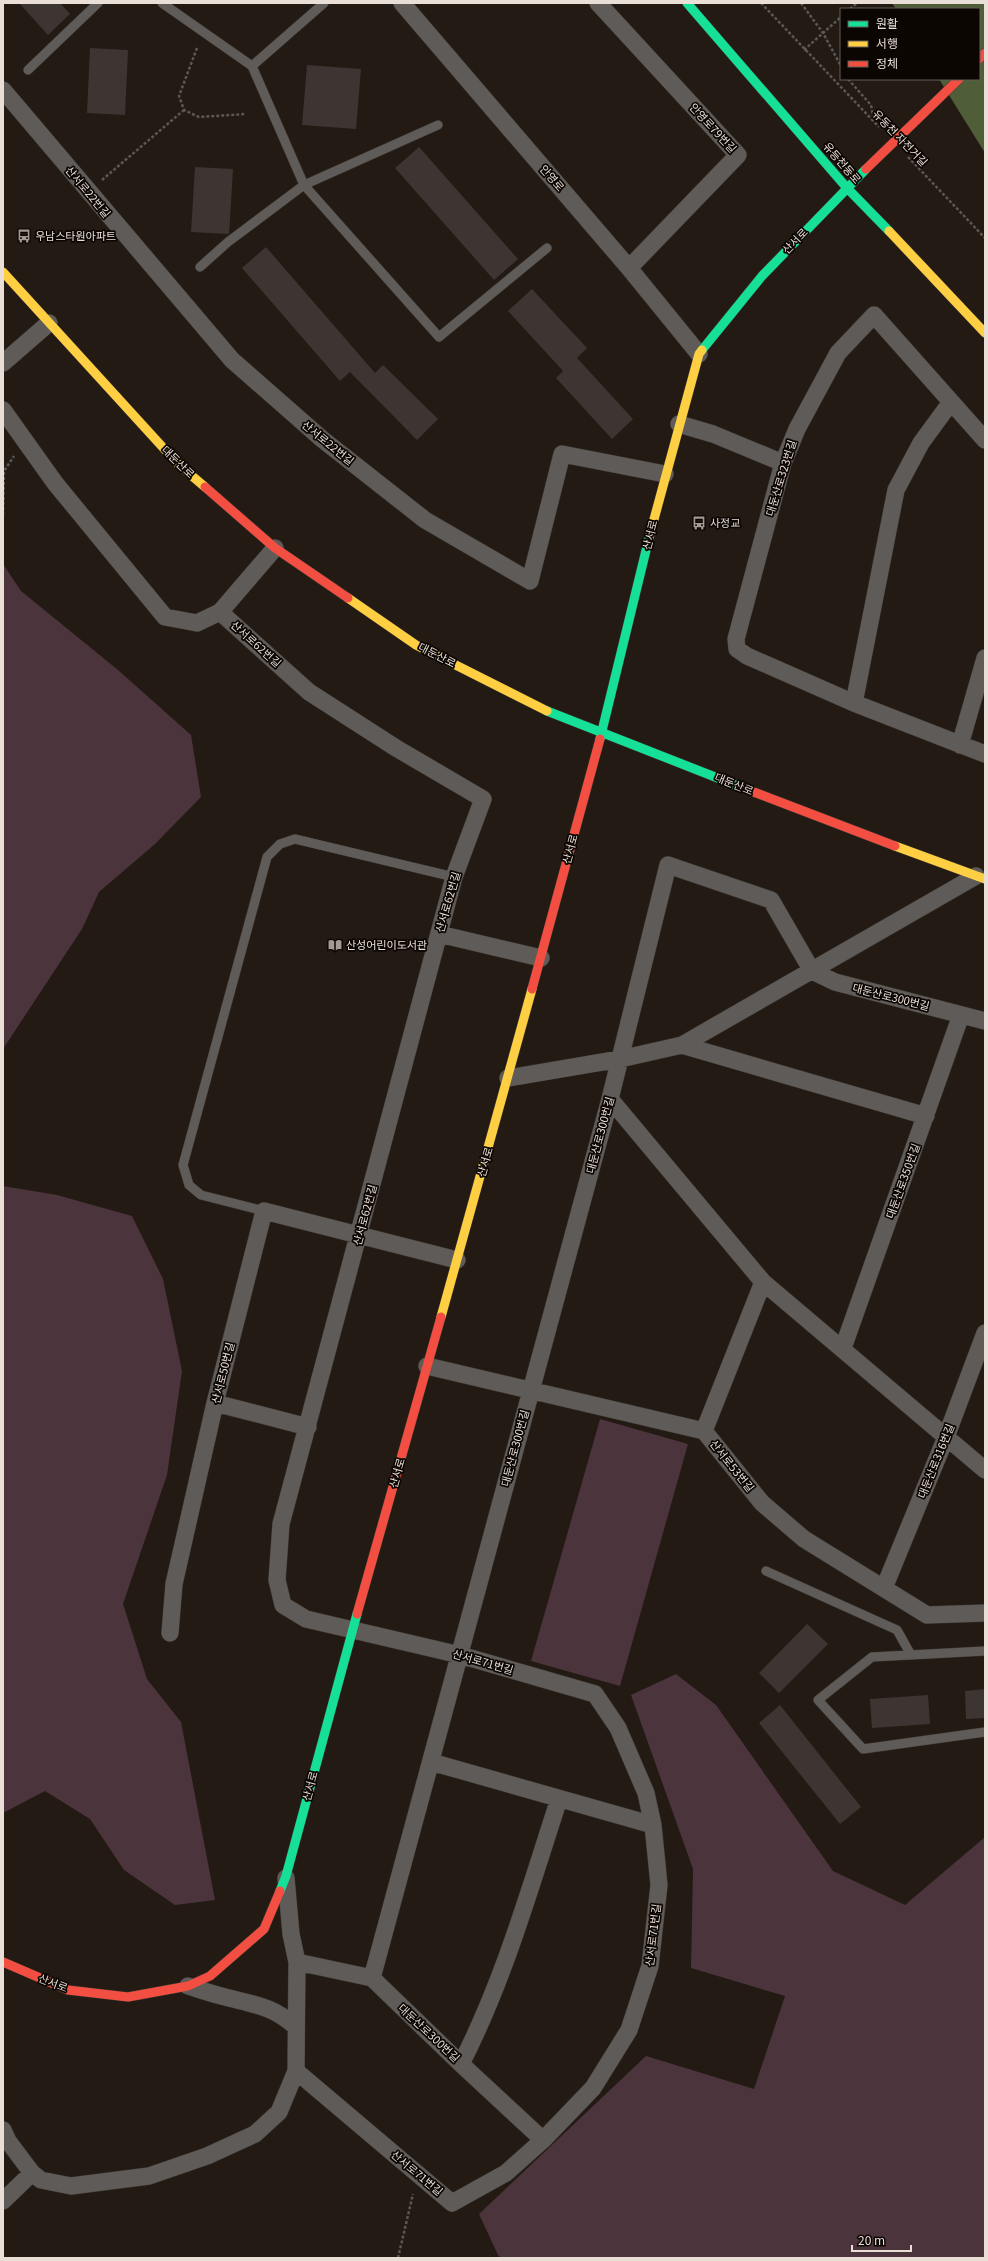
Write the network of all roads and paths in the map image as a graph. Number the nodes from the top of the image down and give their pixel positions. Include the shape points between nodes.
1 (98, 3) edge
2 (162, 3) edge
3 (324, 3) edge
4 (402, 3) edge
5 (598, 3) edge
6 (687, 3) edge
7 (761, 3) edge
8 (801, 3) edge
9 (840, 18) edge
10 (823, 33) junction
11 (197, 48) dead end
12 (804, 50) junction
13 (840, 64) edge
14 (252, 66) junction
15 (28, 70) dead end
16 (849, 80) edge
17 (958, 80) edge
18 (3, 90) edge
19 (184, 110) junction
20 (246, 114) dead end
21 (874, 122) junction
22 (438, 125) dead end
23 (880, 128) dead end
24 (906, 155) dead end
25 (98, 183) dead end
26 (304, 185) junction
27 (847, 188) junction
28 (985, 238) edge
29 (546, 248) dead end
30 (200, 267) dead end
31 (629, 268) junction
32 (3, 272) edge
33 (49, 323) junction
34 (985, 333) edge
35 (699, 354) junction
36 (3, 363) edge
37 (951, 402) junction
38 (3, 410) edge
39 (679, 424) junction
40 (985, 440) edge
41 (27, 443) junction
42 (783, 463) junction
43 (665, 474) junction
44 (3, 515) edge
45 (275, 548) junction
46 (220, 612) junction
47 (985, 658) edge
48 (854, 703) junction
49 (602, 731) junction
50 (960, 745) junction
51 (985, 754) edge
52 (454, 877) junction
53 (980, 878) edge
54 (439, 934) junction
55 (540, 958) junction
56 (812, 971) junction
57 (961, 1015) junction
58 (985, 1022) edge
59 (682, 1045) junction
60 (620, 1059) junction
61 (508, 1078) junction
62 (610, 1098) junction
63 (926, 1116) junction
64 (264, 1211) junction
65 (360, 1234) junction
66 (457, 1260) junction
67 (763, 1282) junction
68 (985, 1332) edge
69 (843, 1348) junction
70 (427, 1366) junction
71 (531, 1390) junction
72 (215, 1403) junction
73 (308, 1427) junction
74 (704, 1431) junction
75 (946, 1436) junction
76 (985, 1470) edge
77 (766, 1571) dead end
78 (884, 1588) junction
79 (985, 1613) edge
80 (353, 1629) junction
81 (170, 1633) dead end
82 (985, 1651) edge
83 (460, 1655) junction
84 (911, 1655) junction
85 (985, 1732) edge
86 (431, 1762) junction
87 (559, 1799) junction
88 (653, 1825) junction
89 (286, 1876) junction
90 (297, 1962) junction
91 (3, 1963) edge
92 (372, 1978) junction
93 (188, 1986) junction
94 (296, 2026) junction
95 (461, 2064) junction
96 (296, 2071) junction
97 (3, 2130) edge
98 (543, 2140) junction
99 (32, 2173) junction
100 (418, 2175) junction
101 (3, 2201) edge
102 (398, 2258) edge

1 - 15 lane
2 - 14 lane
3 - 14 lane
4 - 31 street, 안영로
5 - 31 street, 안영로79번길 via 738,155
6 - 27 main road, 유등천동로
7 - 12 path, 유동천 자전거길
8 - 10 path
9 - 10 path
10 - 12 path
10 - 13 path
11 - 19 path via 179,96
12 - 21 path, 유동천 자전거길
14 - 26 lane
16 - 21 path via 871,105
17 - 27 main road, 산서로, bridge
18 - 43 street, 산서로22번길 via 232,360 322,439 425,520 504,567 530,581 562,454
19 - 20 path via 199,118
19 - 25 path
21 - 23 path, 유동천 자전거길
22 - 26 lane
24 - 28 path, 유동천 자전거길
26 - 29 lane via 439,337
26 - 30 lane via 228,242
27 - 34 main road, 유등천동로
27 - 35 main road, 산서로 via 762,276
31 - 35 street, 안영로
32 - 33 main road, 대둔산로
33 - 36 street
33 - 45 main road, 대둔산로 via 178,464
35 - 39 main road, 산서로
37 - 40 street, 대둔산로323번길
37 - 42 street, 대둔산로323번길 via 874,315 838,352 797,429
37 - 48 street via 921,443 896,490
38 - 41 street
39 - 42 street via 713,434
39 - 43 main road, 산서로
41 - 44 path via 12,458 4,471
41 - 46 street via 55,483 165,617 197,623
42 - 48 street, 대둔산로323번길 via 736,639 737,649 747,656
43 - 49 main road, 산서로
45 - 46 street
45 - 49 main road, 대둔산로 via 416,645 548,711
46 - 52 street, 산서로62번길 via 308,692 483,799
47 - 50 street
48 - 50 street, 대둔산로323번길
49 - 53 main road, 대둔산로 via 815,816
49 - 55 main road, 산서로
50 - 51 street, 대둔산로323번길
52 - 54 street, 산서로62번길
52 - 64 lane via 295,839 280,844 267,857 183,1165 189,1185 201,1195
53 - 56 street, 대둔산로
54 - 55 street
54 - 65 street, 산서로62번길
55 - 61 main road, 산서로
56 - 57 street, 대둔산로300번길 via 835,982
56 - 59 street, 대둔산로
56 - 60 street, 대둔산로300번길 via 771,900 668,865
57 - 58 street, 대둔산로300번길
57 - 63 street, 대둔산로350번길
59 - 60 street, 대둔산로
59 - 63 street
60 - 61 street, 대둔산로
60 - 62 street, 대둔산로300번길
61 - 66 main road, 산서로
62 - 67 street
62 - 71 street, 대둔산로300번길
63 - 69 street, 대둔산로350번길
64 - 65 street
64 - 72 street, 산서로50번길
65 - 66 street
65 - 73 street, 산서로62번길
66 - 70 main road, 산서로
67 - 69 street
67 - 74 street
68 - 75 street, 대둔산로316번길
69 - 75 street
70 - 71 street, 산서로53번길
70 - 80 main road, 산서로
71 - 74 street, 산서로53번길
71 - 83 street, 대둔산로300번길
72 - 73 street
72 - 81 street, 산서로50번길 via 174,1584
73 - 80 street, 산서로62번길 via 281,1524 277,1580 283,1605 306,1618
74 - 78 street, 산서로53번길 via 762,1502 804,1539
75 - 76 street
75 - 78 street, 대둔산로316번길
77 - 84 lane via 897,1630
78 - 79 street, 산서로53번길 via 927,1615
80 - 83 street, 산서로71번길
80 - 89 main road, 산서로
82 - 84 lane
83 - 86 street, 대둔산로300번길
83 - 88 street, 산서로71번길 via 595,1694 621,1735 646,1793
84 - 85 lane via 872,1657 818,1700 863,1749
86 - 87 street
86 - 92 street, 대둔산로300번길
87 - 88 street
87 - 95 street, 대둔산로300번길 via 518,1926 481,2026
88 - 98 street, 산서로71번길 via 659,1885 652,1952 650,1966 629,2030 592,2088
89 - 90 street via 291,1934
89 - 93 main road, 산서로 via 264,1929 210,1976
90 - 92 street
90 - 94 street
91 - 93 main road, 산서로 via 68,1990 128,1997
92 - 95 street, 대둔산로300번길
93 - 94 street via 259,2004 283,2015
94 - 96 street
95 - 98 street
96 - 99 street via 279,2112 255,2134 207,2156 149,2176 71,2186 41,2180
96 - 100 street, 산서로71번길
97 - 99 street via 8,2141
98 - 100 street, 산서로71번길 via 506,2173 452,2203
99 - 101 street
100 - 102 path

